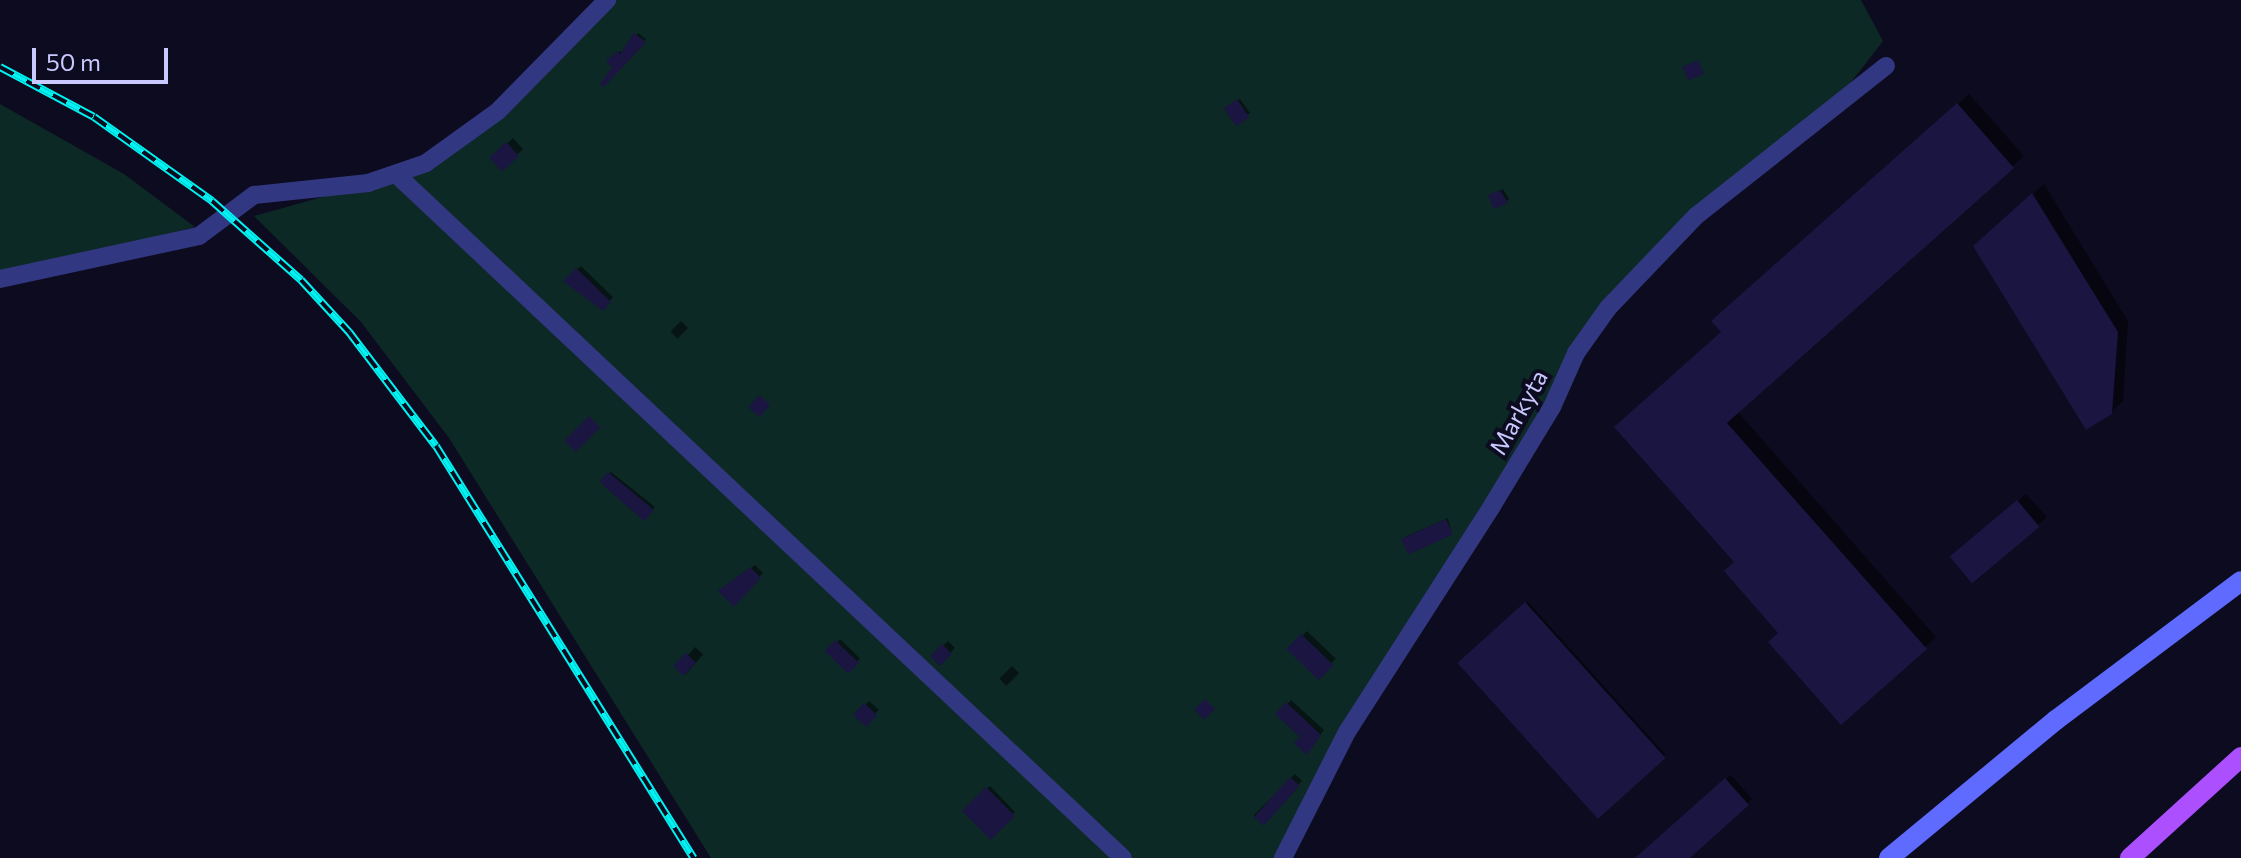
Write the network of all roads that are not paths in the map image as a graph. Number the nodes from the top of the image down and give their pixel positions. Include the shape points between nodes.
1 (607, 0) edge
2 (1886, 66) dead end
3 (398, 176) junction
4 (0, 279) edge
5 (2241, 581) edge
6 (2241, 757) edge
7 (1123, 858) edge
8 (1283, 858) edge
9 (1889, 858) edge
10 (2130, 858) edge

1 - 3 street via 498,111 426,163
2 - 8 street, Markyta via 1696,216 1608,308 1576,353 1552,407 1492,506 1347,732
3 - 4 street via 254,195 199,236
3 - 7 street
5 - 9 main road via 2056,720
6 - 10 main road

